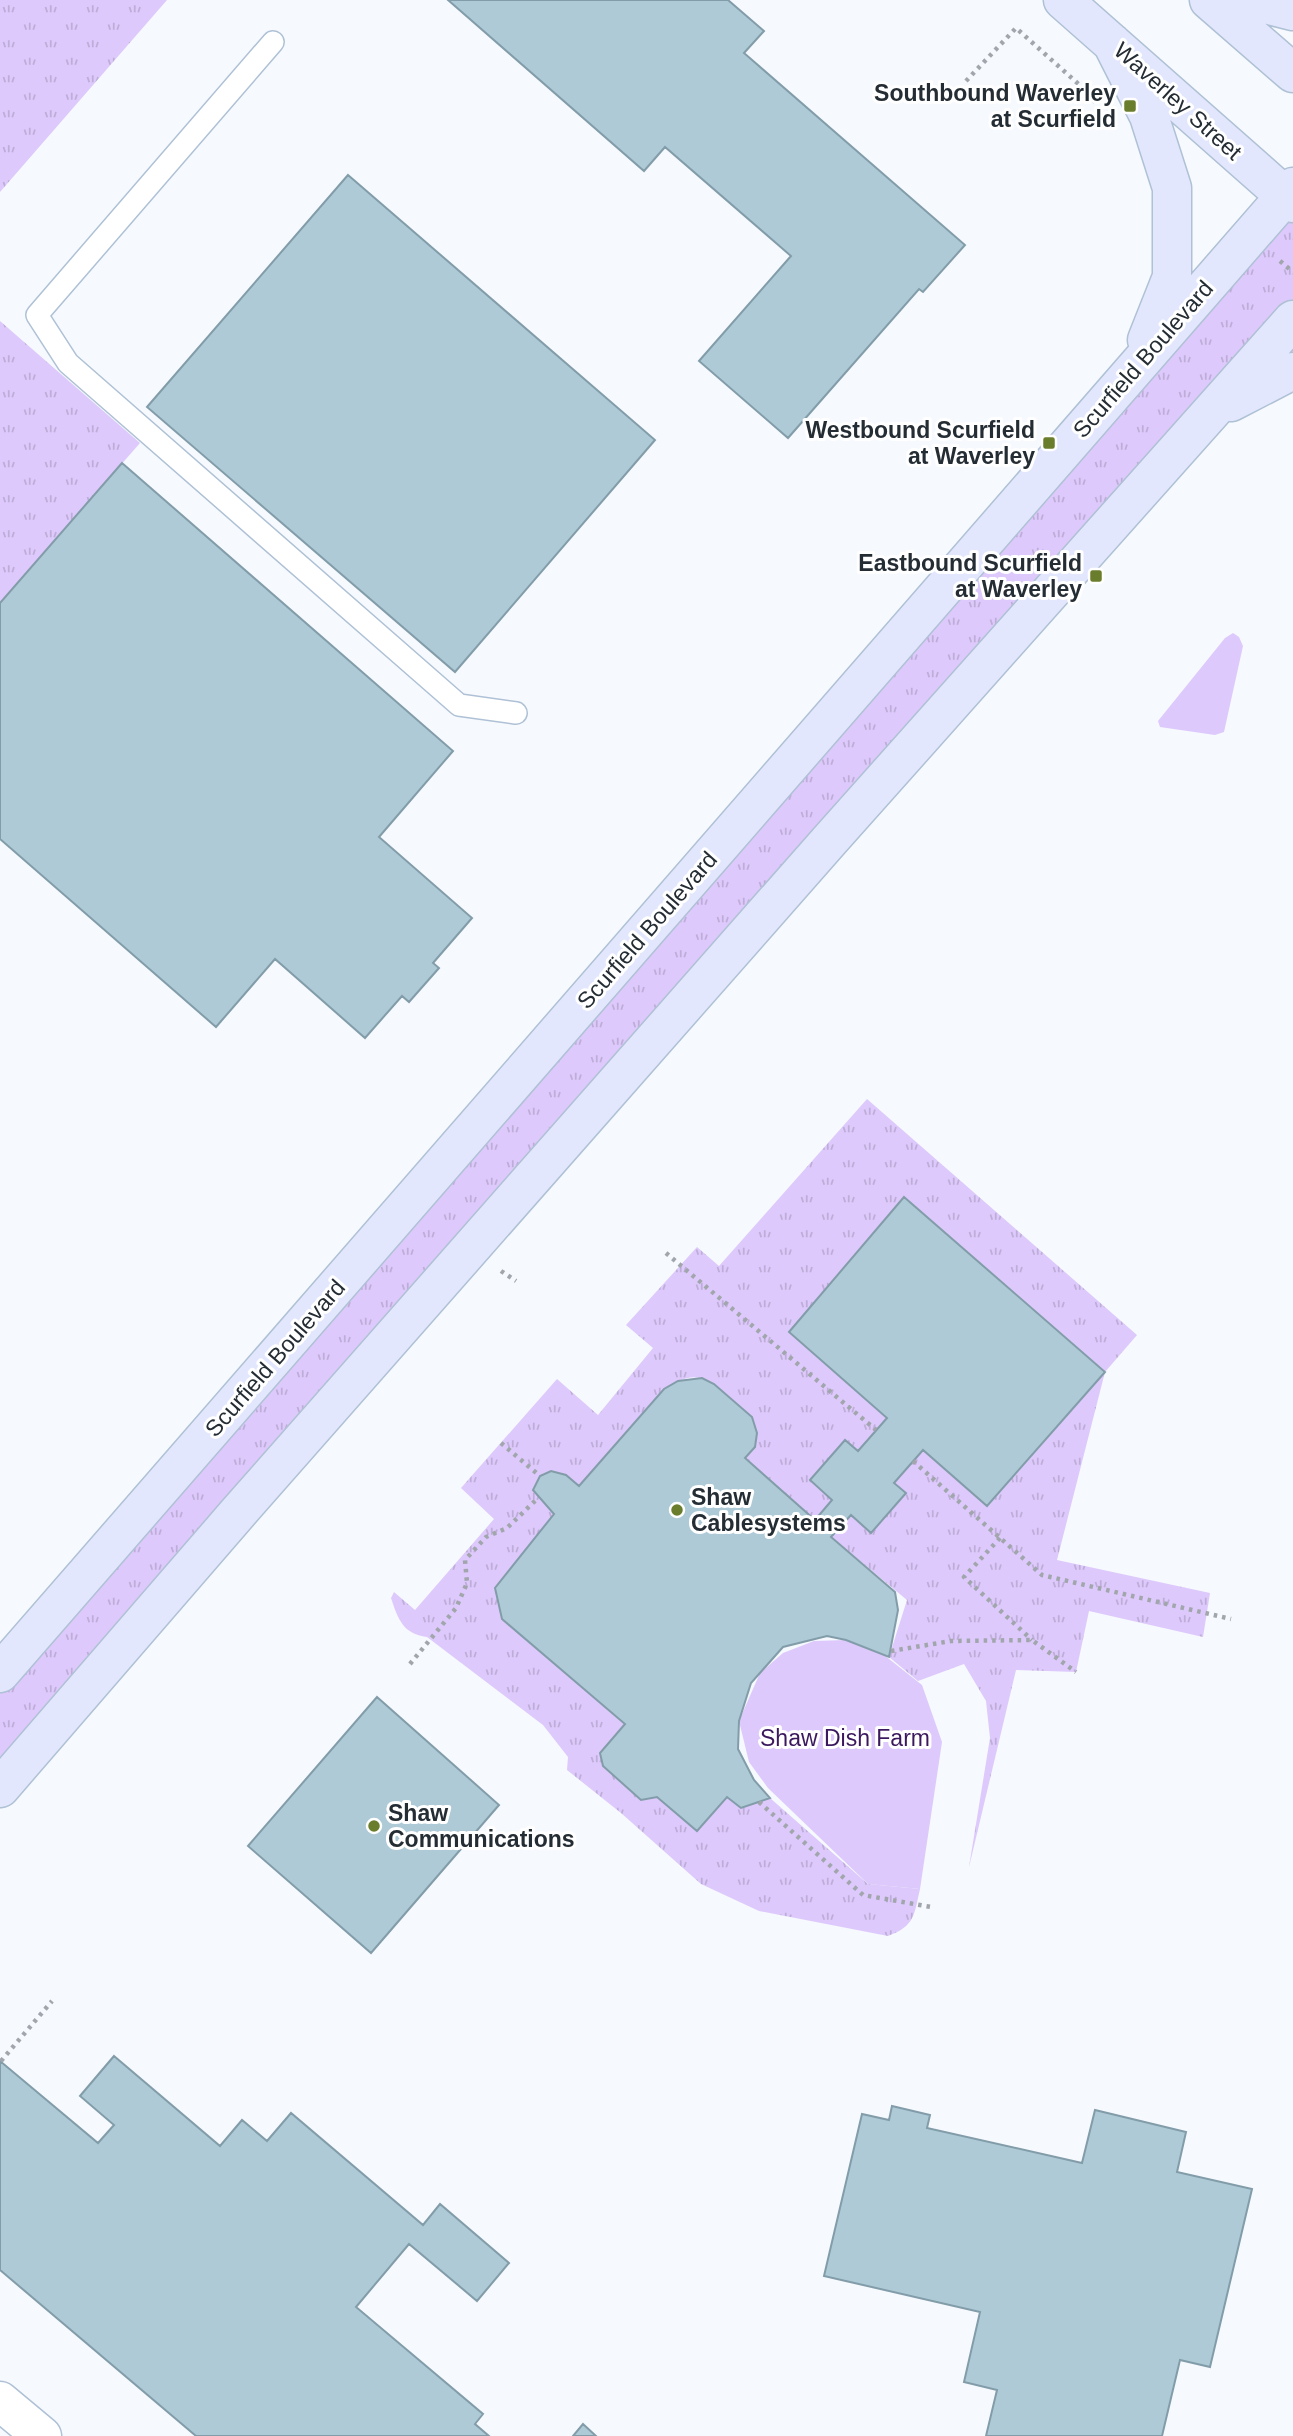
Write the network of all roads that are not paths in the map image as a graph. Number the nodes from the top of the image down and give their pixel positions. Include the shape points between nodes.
1 (1063, 0) edge
2 (1209, 0) edge
3 (1249, 0) edge
4 (1293, 11) edge
5 (273, 42) dead end
6 (1112, 43) junction
7 (1293, 73) edge
8 (1291, 195) edge
9 (1293, 320) edge
10 (1137, 368) junction
11 (1293, 372) edge
12 (1207, 414) junction
13 (516, 713) dead end
14 (0, 1672) edge
15 (0, 1788) edge
16 (0, 2401) edge
17 (42, 2436) edge

1 - 6 street, Waverley Street
2 - 7 street
3 - 4 street
5 - 13 lane via 37,315 68,363 459,705
6 - 8 street, Waverley Street
6 - 10 street via 1149,116 1172,188 1172,277
8 - 10 street, Scurfield Boulevard
9 - 12 street
10 - 14 street, Scurfield Boulevard
11 - 12 street
12 - 15 street
16 - 17 street

